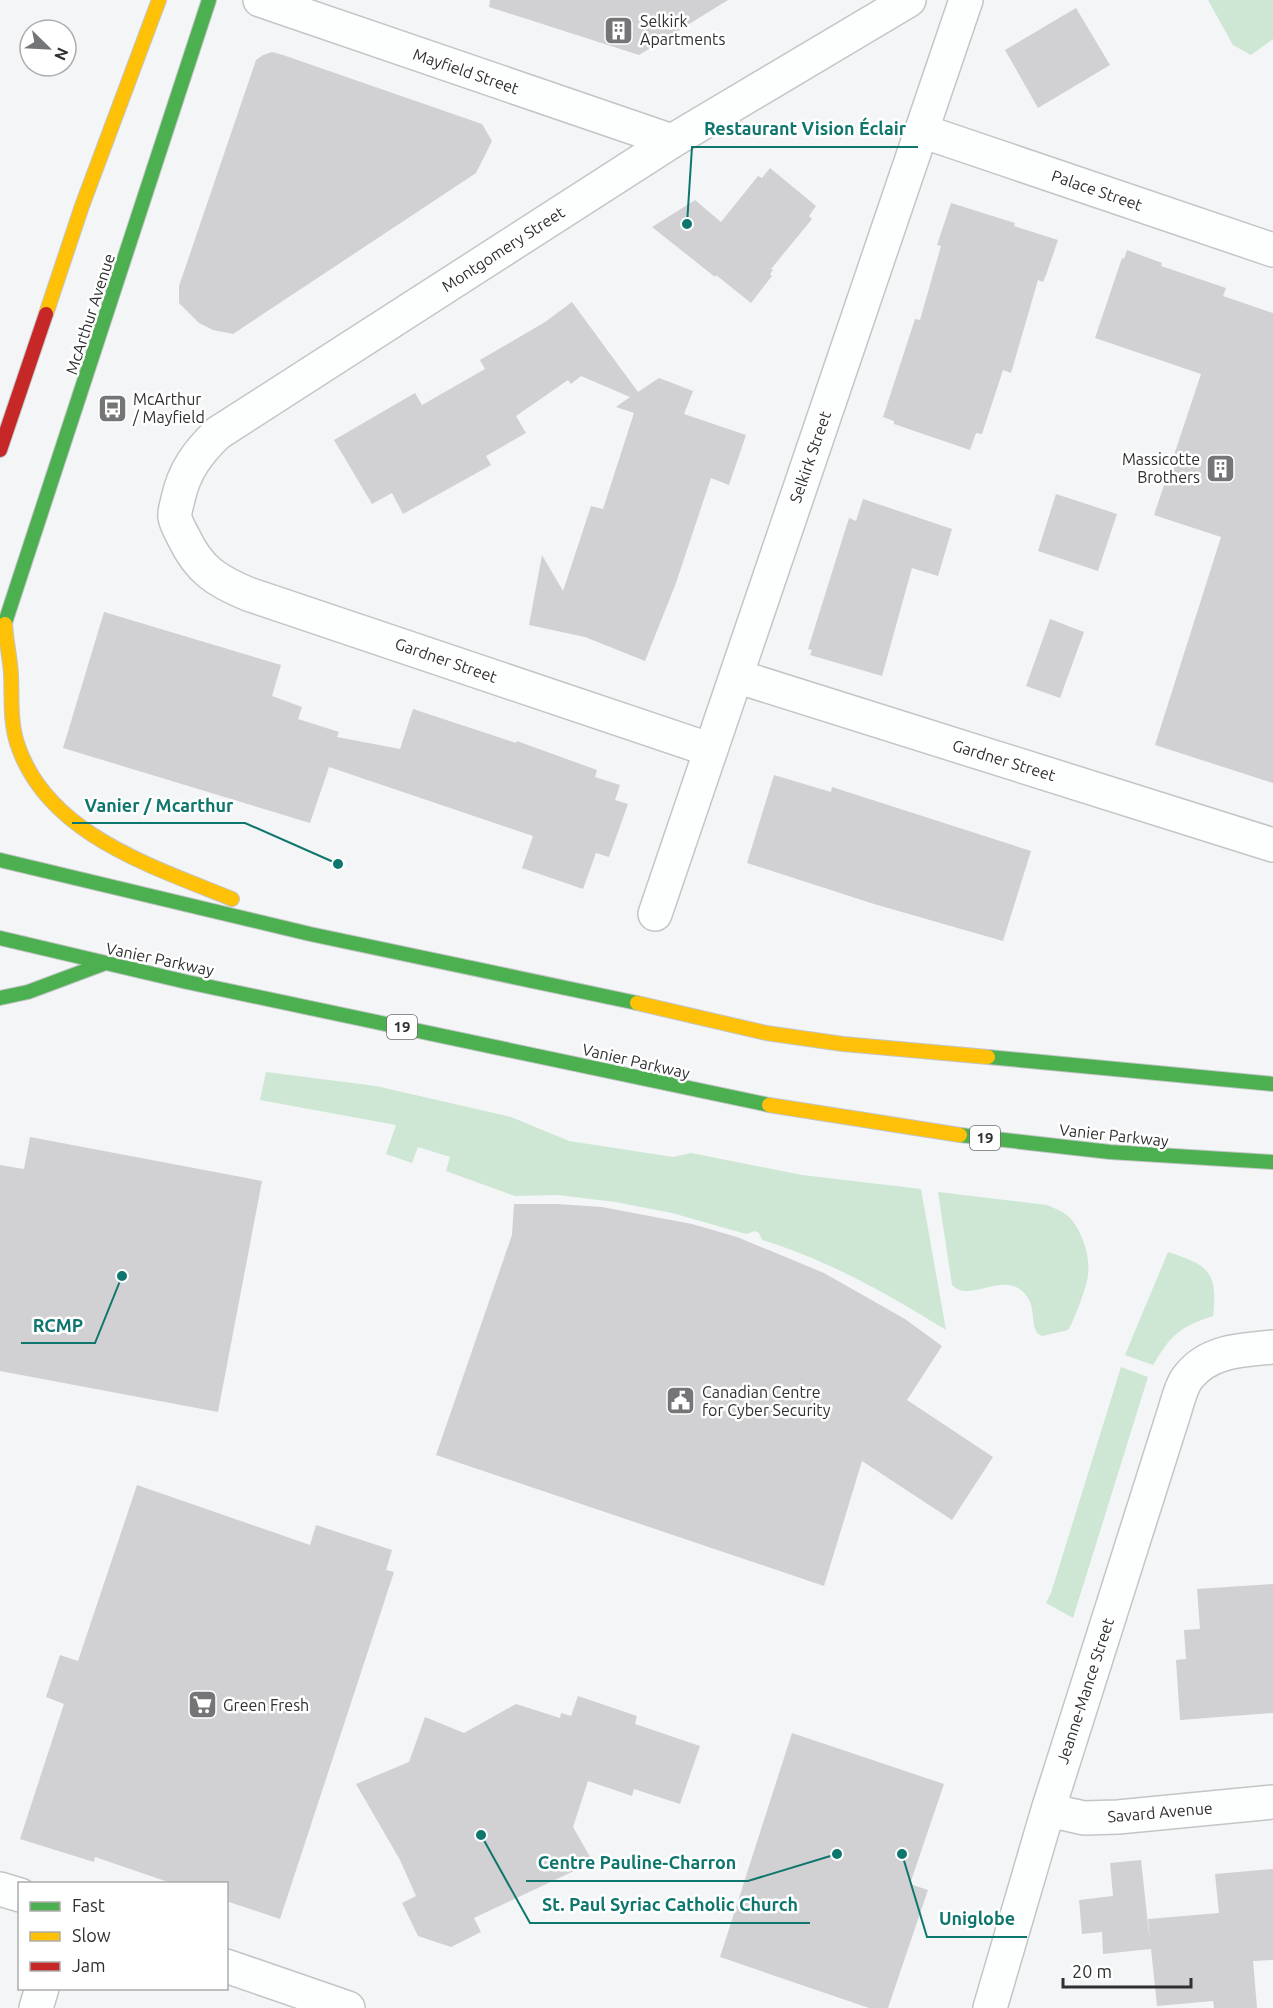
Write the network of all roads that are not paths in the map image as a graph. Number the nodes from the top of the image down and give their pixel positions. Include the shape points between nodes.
1 (159, 0) edge
2 (209, 0) edge
3 (260, 0) edge
4 (909, 0) edge
5 (966, 0) edge
6 (922, 131) junction
7 (672, 141) junction
8 (1273, 250) edge
9 (0, 450) edge
10 (191, 554) joint
11 (4, 624) junction
12 (0, 638) edge
13 (736, 676) junction
14 (711, 750) junction
15 (1273, 845) edge
16 (0, 860) edge
17 (655, 914) dead end
18 (310, 934) junction
19 (0, 938) edge
20 (103, 964) junction
21 (0, 998) edge
22 (1273, 1084) edge
23 (1273, 1161) edge
24 (1273, 1347) edge
25 (1273, 1802) edge
26 (1048, 1810) junction
27 (0, 1889) edge
28 (18, 1894) edge
29 (228, 1967) edge
30 (42, 1990) edge
31 (36, 2008) edge
32 (348, 2008) edge
33 (990, 2008) edge

1 - 9 main road via 82,206
2 - 11 main road, McArthur Avenue
3 - 7 street, Mayfield Street
4 - 7 street, Montgomery Street
5 - 6 street, Selkirk Street
6 - 8 street, Palace Street
6 - 13 street, Selkirk Street
7 - 10 street, Montgomery Street via 218,433 188,469 178,497 174,516
10 - 14 street, Gardner Street via 207,572 248,594
11 - 12 main road, McArthur Avenue
11 - 18 main road via 17,744 40,788 57,807 113,847
13 - 14 street, Selkirk Street
13 - 15 street, Gardner Street
14 - 17 street, Selkirk Street
16 - 18 main road
18 - 22 main road via 766,1033 855,1045
19 - 20 main road, Vanier Parkway / 19
20 - 21 main road via 28,992
20 - 23 main road, Vanier Parkway / 19 via 838,1118 1102,1151
24 - 26 street, Jeanne-Mance Street via 1224,1352 1188,1376
25 - 26 street, Savard Avenue via 1118,1817 1084,1818
26 - 33 street, Jeanne-Mance Street
27 - 28 street
29 - 32 street
30 - 31 street

